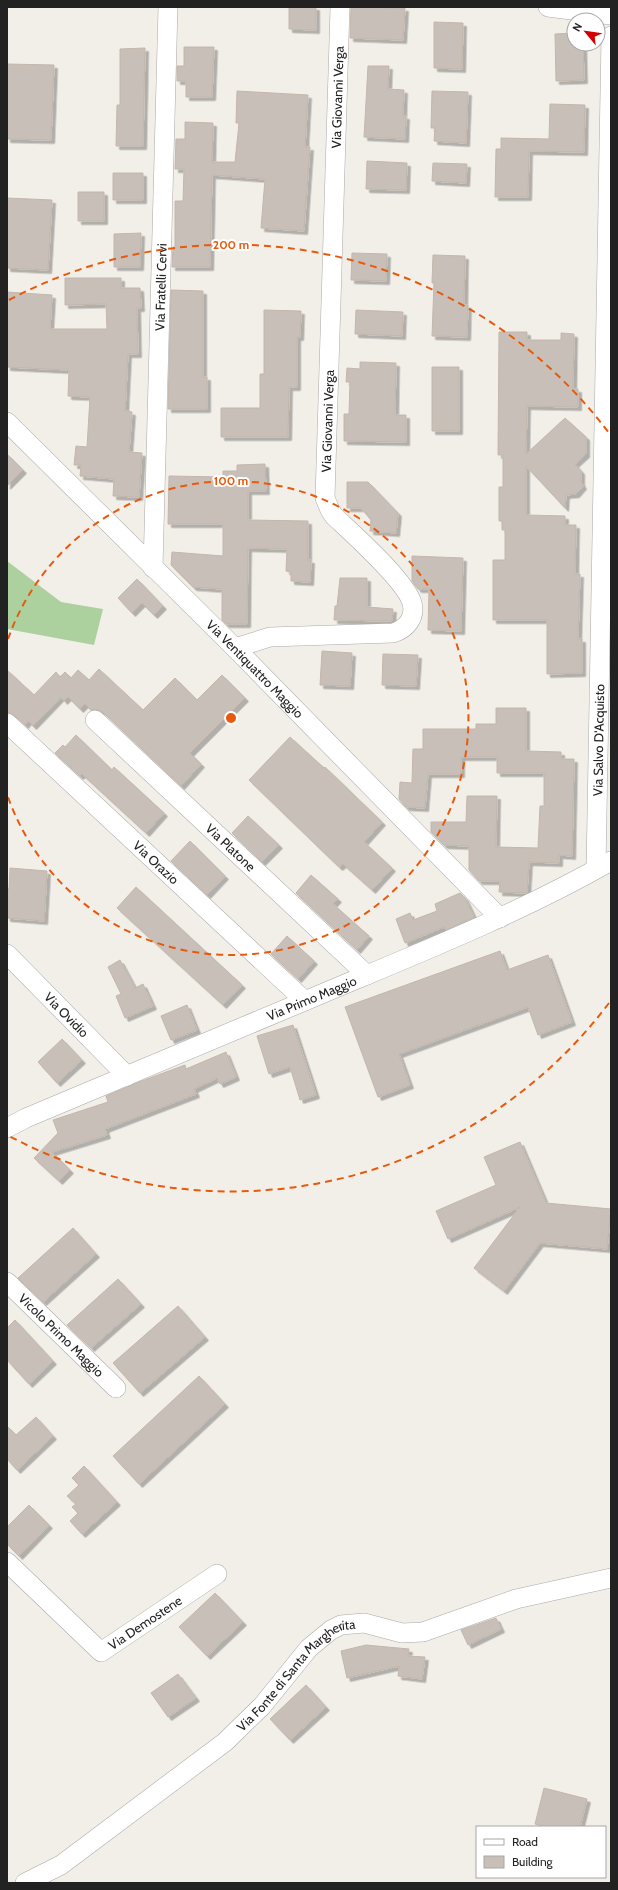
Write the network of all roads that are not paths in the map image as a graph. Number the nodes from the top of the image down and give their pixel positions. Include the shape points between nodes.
1 (168, 7) edge
2 (340, 7) edge
3 (548, 7) edge
4 (611, 15) edge
5 (611, 36) edge
6 (7, 422) edge
7 (153, 568) junction
8 (235, 648) junction
9 (95, 720) dead end
10 (7, 723) edge
11 (603, 865) edge
12 (500, 918) junction
13 (7, 954) edge
14 (367, 975) junction
15 (305, 1001) junction
16 (127, 1076) junction
17 (10, 1122) edge
18 (7, 1282) edge
19 (116, 1388) dead end
20 (7, 1562) edge
21 (217, 1574) dead end
22 (611, 1578) edge
23 (25, 1883) edge

1 - 7 street, Via Fratelli Cervi
2 - 8 street, Via Giovanni Verga via 325,498 334,516 402,586 412,602 412,615 405,628 393,634 270,637
3 - 4 street
5 - 11 street, Via Salvo D'Acquisto
6 - 7 street, Via Ventiquattro Maggio
7 - 8 street, Via Ventiquattro Maggio
8 - 12 street, Via Ventiquattro Maggio
9 - 14 street, Via Platone
10 - 15 street, Via Orazio
11 - 12 street, Via Primo Maggio via 548,896
12 - 14 street, Via Primo Maggio
13 - 16 street, Via Ovidio
14 - 15 street, Via Primo Maggio
15 - 16 street, Via Primo Maggio
16 - 17 street, Via Primo Maggio
18 - 19 street, Vicolo Primo Maggio
20 - 21 street, Via Demostene via 101,1652
22 - 23 street, Via Fonte di Santa Margherita via 516,1599 423,1632 402,1633 359,1623 341,1625 331,1630 310,1648 262,1706 225,1742 61,1865

